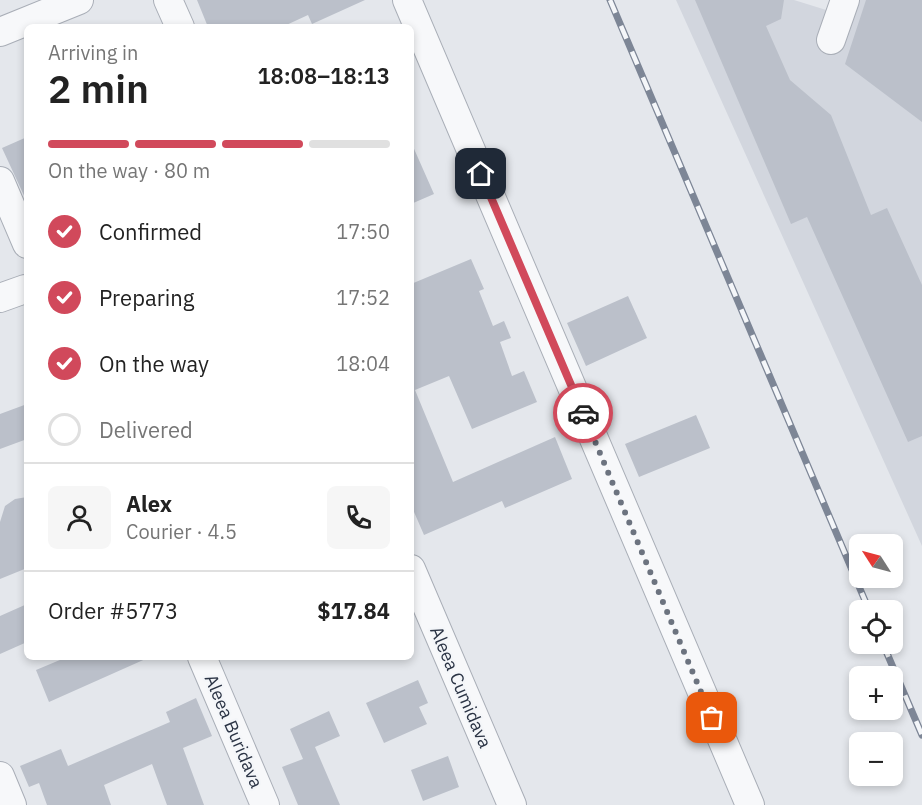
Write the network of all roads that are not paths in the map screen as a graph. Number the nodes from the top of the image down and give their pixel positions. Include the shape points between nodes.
1 (79, 0) edge
2 (168, 0) edge
3 (407, 0) edge
4 (845, 0) edge
5 (179, 24) edge
6 (0, 32) edge
7 (831, 40) dead end
8 (0, 181) edge
9 (24, 237) edge
10 (414, 576) edge
11 (203, 660) edge
12 (0, 776) edge
13 (12, 805) edge
14 (265, 805) edge
15 (512, 805) edge
16 (750, 805) edge

1 - 6 street
2 - 5 street
3 - 16 street
4 - 7 street
8 - 9 street
10 - 15 street, Aleea Cumidava
11 - 14 street, Aleea Buridava
12 - 13 street

